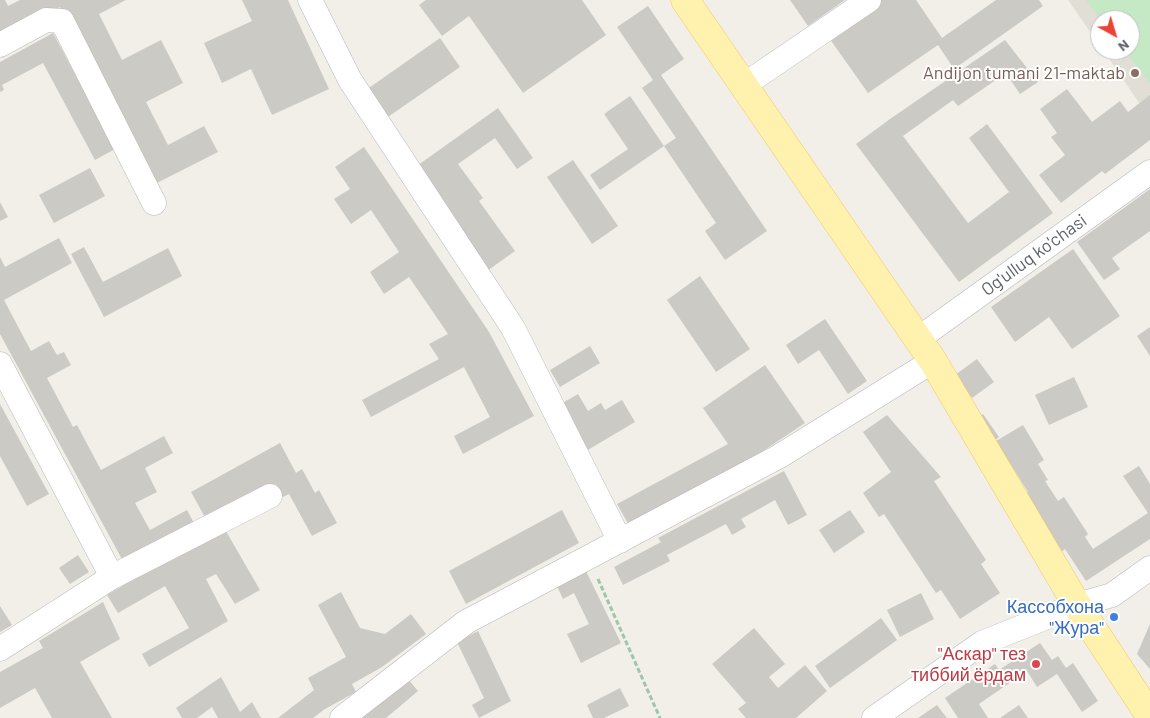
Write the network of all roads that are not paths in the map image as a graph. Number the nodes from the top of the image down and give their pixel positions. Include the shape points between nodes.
1 (310, 0) edge
2 (685, 0) edge
3 (869, 0) edge
4 (0, 45) edge
5 (744, 85) junction
6 (1150, 172) edge
7 (154, 202) dead end
8 (918, 339) junction
9 (933, 362) junction
10 (0, 364) edge
11 (270, 496) dead end
12 (620, 542) junction
13 (1150, 568) edge
14 (112, 577) junction
15 (1077, 605) junction
16 (0, 649) edge
17 (1150, 716) edge
18 (342, 718) edge
19 (874, 718) edge

1 - 12 street via 350,80 513,328
2 - 5 main road
3 - 5 street
4 - 7 street via 46,20 62,21
5 - 8 main road
6 - 8 street, Og'ulluq ko'chasi
8 - 9 main road
9 - 12 street via 778,457
9 - 15 main road
10 - 14 street
11 - 14 street
12 - 18 street via 466,622
13 - 15 street via 1112,595
14 - 16 street
15 - 17 main road
15 - 19 street via 982,643

